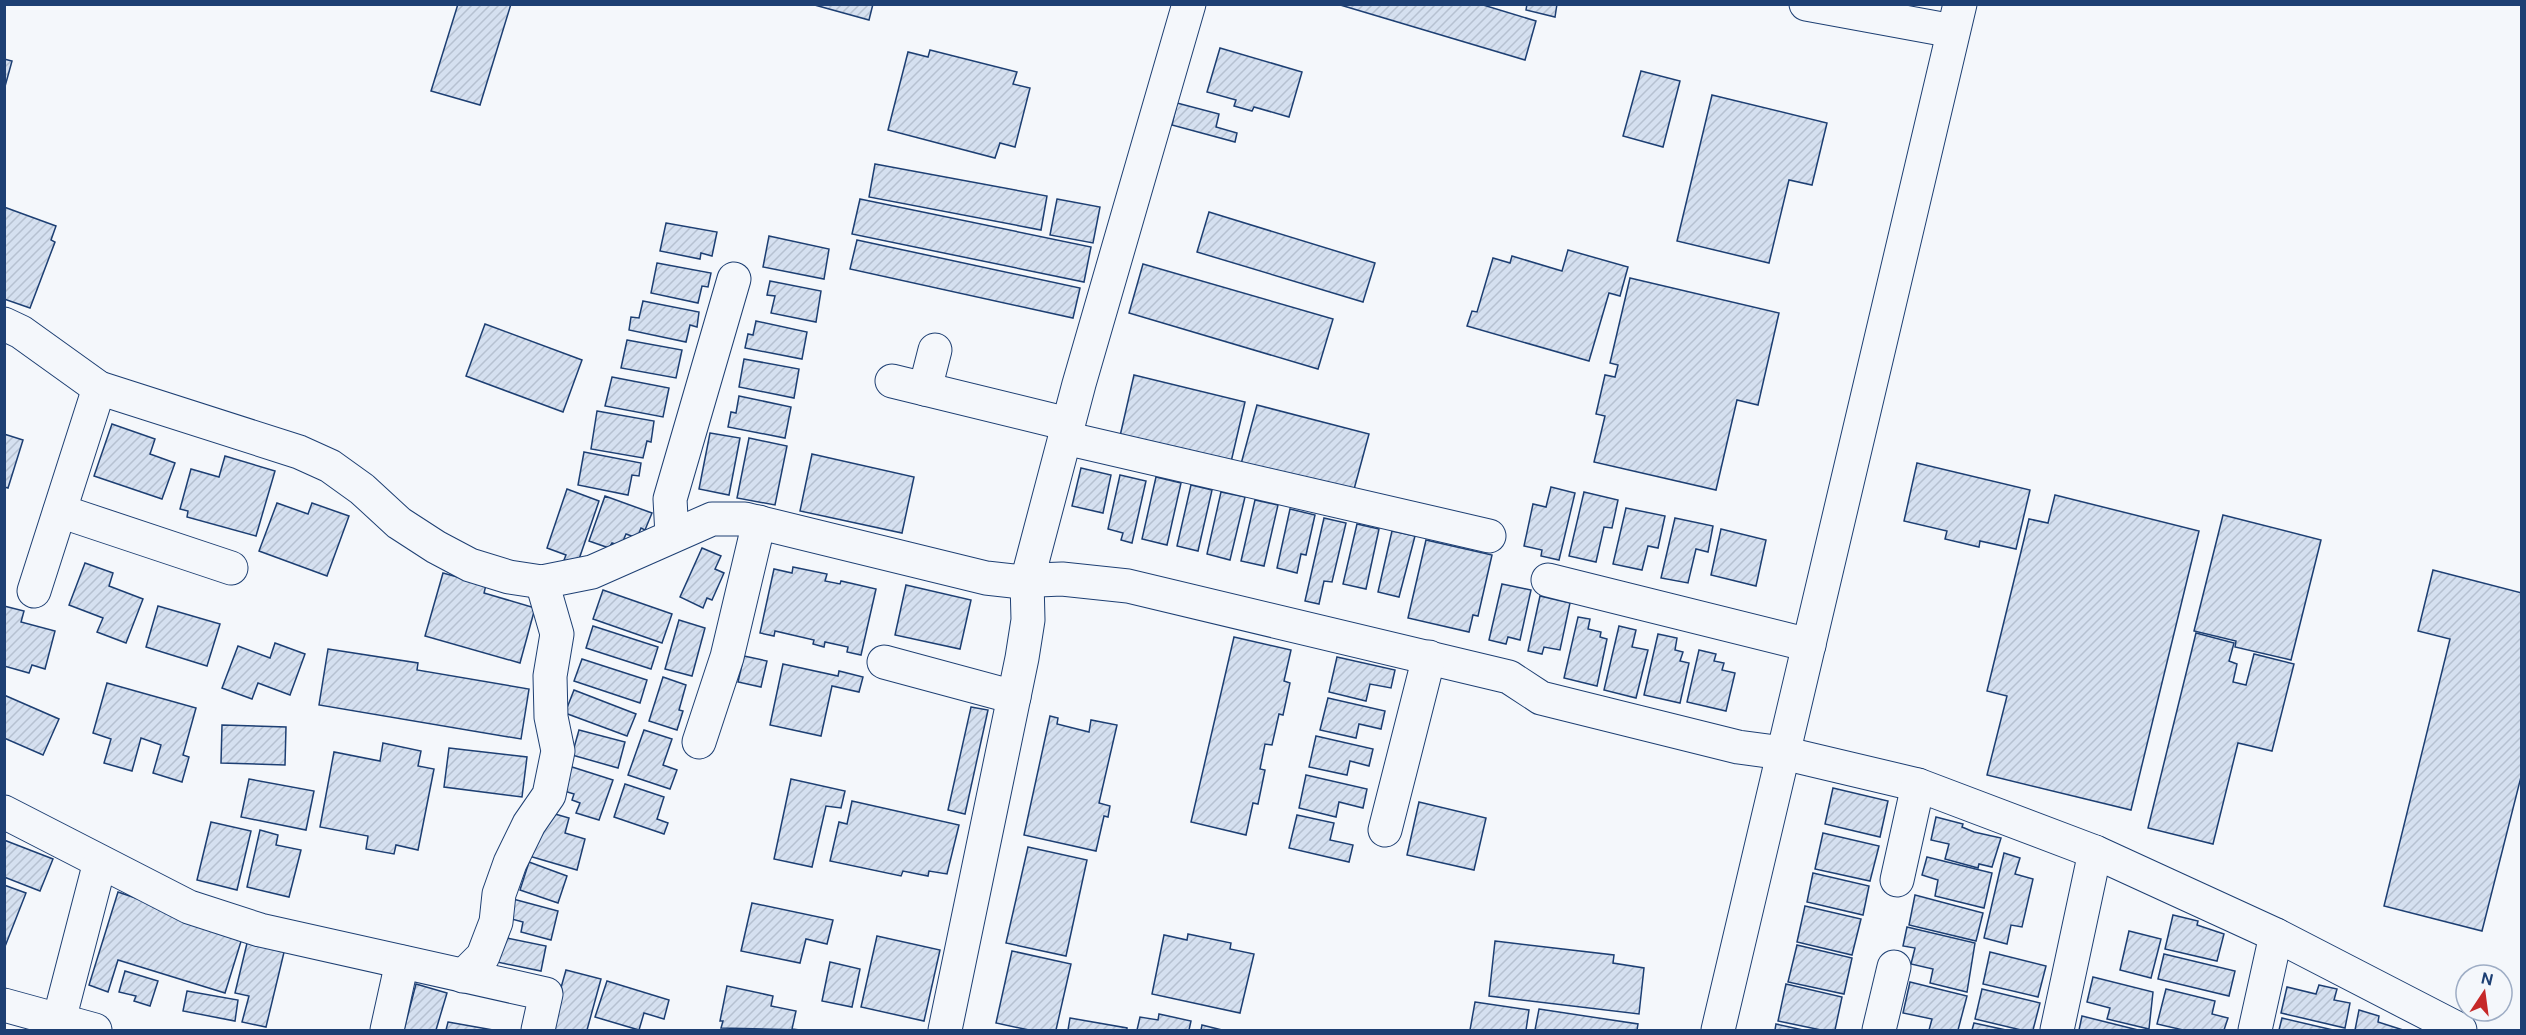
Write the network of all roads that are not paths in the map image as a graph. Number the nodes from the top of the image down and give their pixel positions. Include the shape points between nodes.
1 (1189, 4) edge
2 (1806, 4) edge
3 (1957, 18) edge
4 (734, 279) dead end
5 (4, 324) edge
6 (935, 350) dead end
7 (892, 381) dead end
8 (99, 388) junction
9 (925, 389) junction
10 (1066, 431) junction
11 (60, 511) junction
12 (759, 522) junction
13 (672, 535) junction
14 (1489, 536) dead end
15 (231, 568) dead end
16 (1027, 580) junction
17 (1548, 580) dead end
18 (542, 582) junction
19 (34, 591) dead end
20 (1809, 645) junction
21 (1429, 657) junction
22 (884, 662) dead end
23 (1014, 697) junction
24 (699, 742) dead end
25 (1783, 753) junction
26 (1918, 785) junction
27 (4, 812) edge
28 (1385, 830) dead end
29 (2095, 852) junction
30 (100, 862) junction
31 (1897, 880) dead end
32 (2276, 935) junction
33 (402, 963) junction
34 (1894, 967) dead end
35 (463, 976) junction
36 (4, 1005) edge
37 (59, 1020) junction
38 (2446, 1027) edge
39 (95, 1030) edge
40 (387, 1030) edge
41 (538, 1030) edge
42 (945, 1030) edge
43 (1718, 1030) edge
44 (1880, 1030) edge
45 (2057, 1030) edge
46 (2255, 1030) edge

1 - 10 street
2 - 3 street
3 - 20 street
4 - 13 street via 670,500
5 - 8 street
6 - 9 street
7 - 9 street
8 - 11 street
8 - 18 street via 330,466 399,523 436,547 489,571
9 - 10 street
10 - 14 street
10 - 16 street
11 - 15 street
11 - 19 street
12 - 13 street via 712,519
12 - 16 street via 986,578
12 - 24 street via 728,657
13 - 18 street via 592,572
16 - 21 street via 1062,579 1128,586
16 - 23 street via 1028,620
17 - 20 street
18 - 35 street via 557,634 550,676 551,717 558,751 549,795 510,863 499,894 496,922 483,956
20 - 25 street
21 - 25 street via 1509,677 1541,698 1738,747
21 - 28 street
22 - 23 street
23 - 42 street
25 - 26 street
25 - 43 street
26 - 29 street
26 - 31 street
27 - 30 street
29 - 32 street
29 - 45 street
30 - 33 street via 189,907 250,927
30 - 37 street
32 - 38 street
32 - 46 street
33 - 35 street
33 - 40 street
34 - 44 street
35 - 41 street via 546,994
36 - 37 street
37 - 39 street

